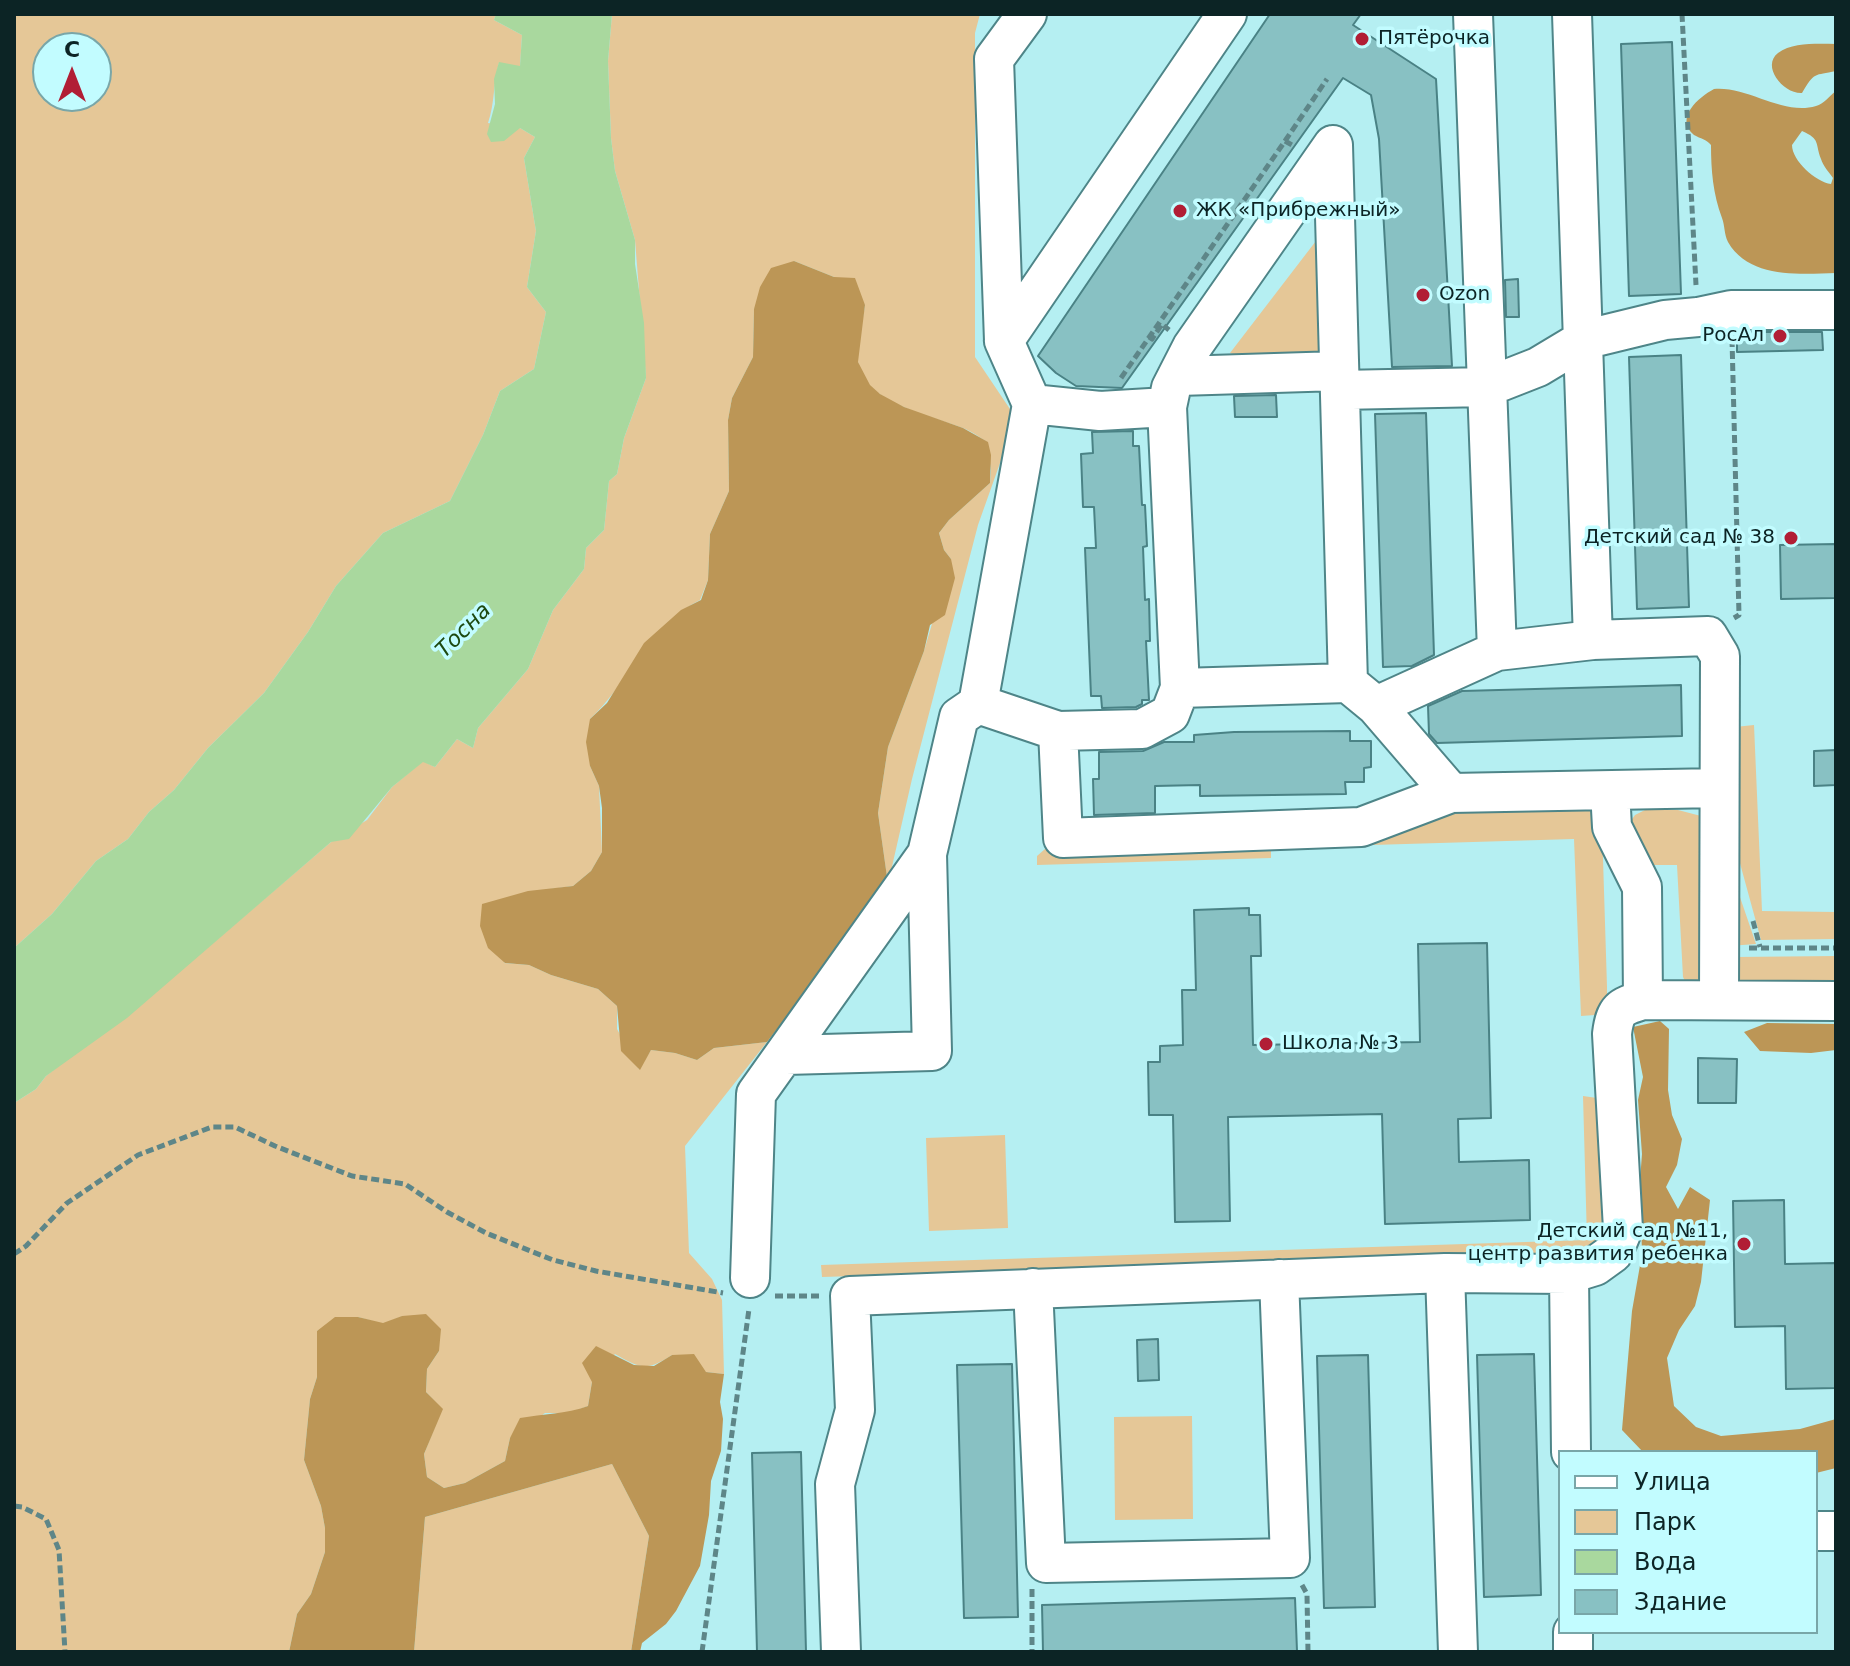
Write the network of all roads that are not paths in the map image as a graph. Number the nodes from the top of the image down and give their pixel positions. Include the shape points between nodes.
1 (1027, 14) edge
2 (1227, 14) edge
3 (1473, 14) edge
4 (1572, 14) edge
5 (1836, 310) edge
6 (1583, 340) junction
7 (1004, 341) junction
8 (1340, 381) junction
9 (1487, 387) junction
10 (1173, 391) junction
11 (1032, 404) junction
12 (1593, 640) junction
13 (1497, 651) junction
14 (1180, 688) junction
15 (1362, 694) junction
16 (978, 704) junction
17 (1058, 731) junction
18 (1719, 788) junction
19 (1610, 791) junction
20 (1451, 793) junction
21 (927, 854) junction
22 (1643, 1000) junction
23 (1719, 1000) junction
24 (1836, 1001) edge
25 (786, 1055) junction
26 (1445, 1273) junction
27 (1569, 1274) junction
28 (1279, 1279) junction
29 (750, 1287) road end
30 (1033, 1288) junction
31 (1571, 1450) edge
32 (841, 1652) edge
33 (1458, 1652) edge

1 - 7 street via 994,59
2 - 7 street
3 - 9 street
4 - 6 street
5 - 6 street via 1714,314
6 - 9 street via 1538,367
6 - 12 street
7 - 11 street
8 - 9 street
8 - 10 street
8 - 10 street via 1333,145 1192,347
8 - 15 street
9 - 13 street
10 - 11 street via 1100,411
10 - 14 street
11 - 16 street
12 - 13 street
12 - 18 street via 1708,636 1720,656
13 - 15 street
14 - 15 street
14 - 17 street via 1170,714 1142,729
15 - 20 street
16 - 17 street
16 - 21 street via 959,717
17 - 20 street via 1063,838 1361,827
18 - 19 street
18 - 23 street
19 - 20 street
19 - 22 street via 1612,827 1642,887
21 - 25 street
21 - 25 street via 932,1051
22 - 23 street
22 - 27 street via 1622,1007 1612,1034 1623,1229 1619,1244 1595,1266
23 - 24 street
25 - 29 street via 756,1094
26 - 27 street
26 - 28 street
26 - 33 street
27 - 31 street
28 - 30 street
28 - 30 street via 1290,1558 1046,1563
30 - 32 street via 850,1296 855,1410 835,1484

